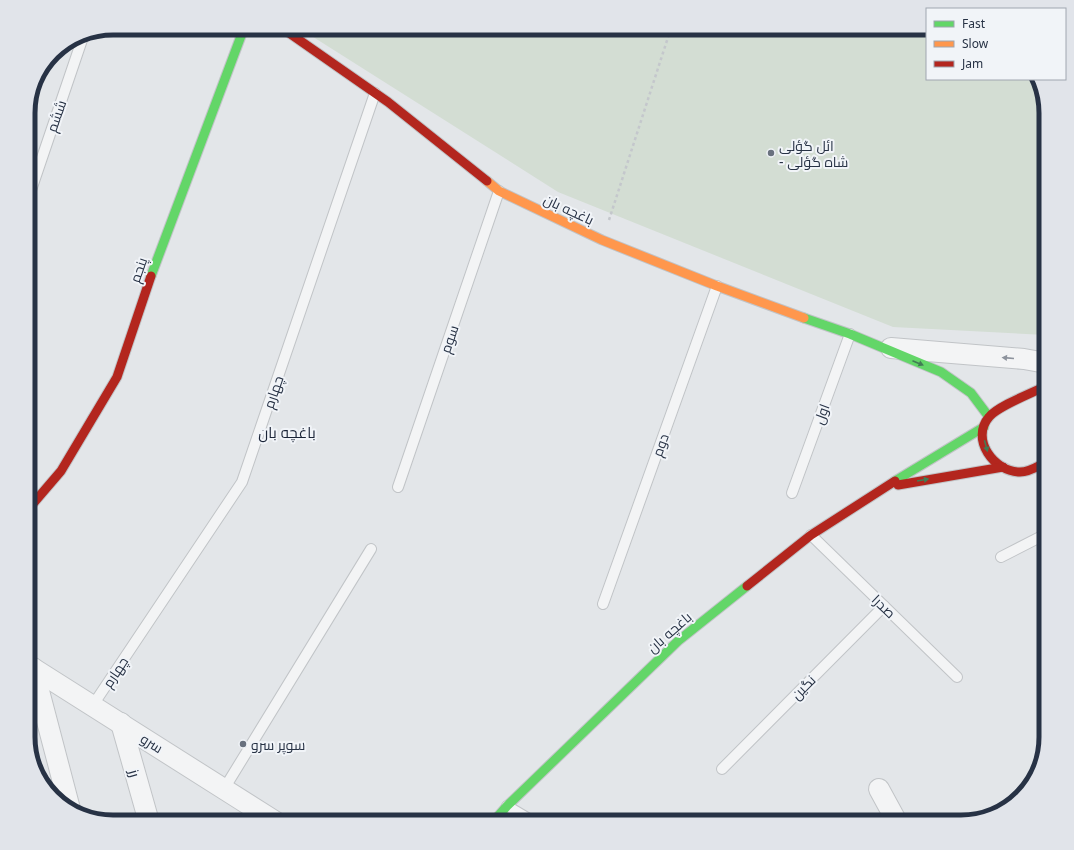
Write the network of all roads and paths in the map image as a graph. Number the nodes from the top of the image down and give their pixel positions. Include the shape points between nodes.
1 (241, 35) edge
2 (292, 35) edge
3 (668, 35) edge
4 (81, 42) edge
5 (374, 93) junction
6 (35, 178) edge
7 (499, 191) junction
8 (602, 240) junction
9 (717, 286) junction
10 (850, 334) junction
11 (882, 348) junction
12 (1039, 362) edge
13 (1039, 390) edge
14 (989, 417) junction
15 (984, 426) junction
16 (1039, 465) edge
17 (1003, 467) junction
18 (398, 487) dead end
19 (885, 487) junction
20 (792, 494) dead end
21 (35, 500) edge
22 (811, 535) junction
23 (1039, 538) edge
24 (371, 549) dead end
25 (1001, 557) dead end
26 (603, 604) dead end
27 (884, 606) junction
28 (35, 669) edge
29 (957, 677) dead end
30 (35, 681) edge
31 (93, 706) junction
32 (121, 723) junction
33 (722, 769) dead end
34 (224, 789) junction
35 (879, 789) dead end
36 (68, 800) edge
37 (507, 806) junction
38 (147, 815) edge
39 (265, 815) edge
40 (499, 815) edge
41 (522, 815) edge
42 (893, 815) edge

1 - 21 street, پنجم via 155,263 117,377 61,471
2 - 5 street, باغچه بان
3 - 8 path
4 - 6 lane, ششم
5 - 7 street, باغچه بان
5 - 31 lane, چهارم via 242,482
7 - 8 street, باغچه بان
7 - 18 lane, سوم
8 - 9 street, باغچه بان
9 - 10 street, باغچه بان
9 - 26 lane, دوم
10 - 11 street, باغچه بان
10 - 20 lane, اول
12 -> 11 street
11 -> 14 street, باغچه بان via 940,372 971,393
13 - 14 street
14 - 15 street
15 -> 17 street via 984,445 989,456 997,465
15 - 19 street, باغچه بان
16 - 17 street via 1020,472
19 -> 17 street
19 - 22 street, باغچه بان
22 - 27 lane, صدرا
22 - 37 street, باغچه بان via 678,641
23 - 25 lane
24 - 34 lane
27 - 29 lane, صدرا
27 - 33 lane, نگین
28 - 31 street, سرو
30 - 36 street
31 - 32 street, سرو
32 - 34 street, سرو
32 - 38 street, رز
34 - 39 street, سرو
35 - 42 street
37 - 40 street, باغچه بان
37 - 41 lane

